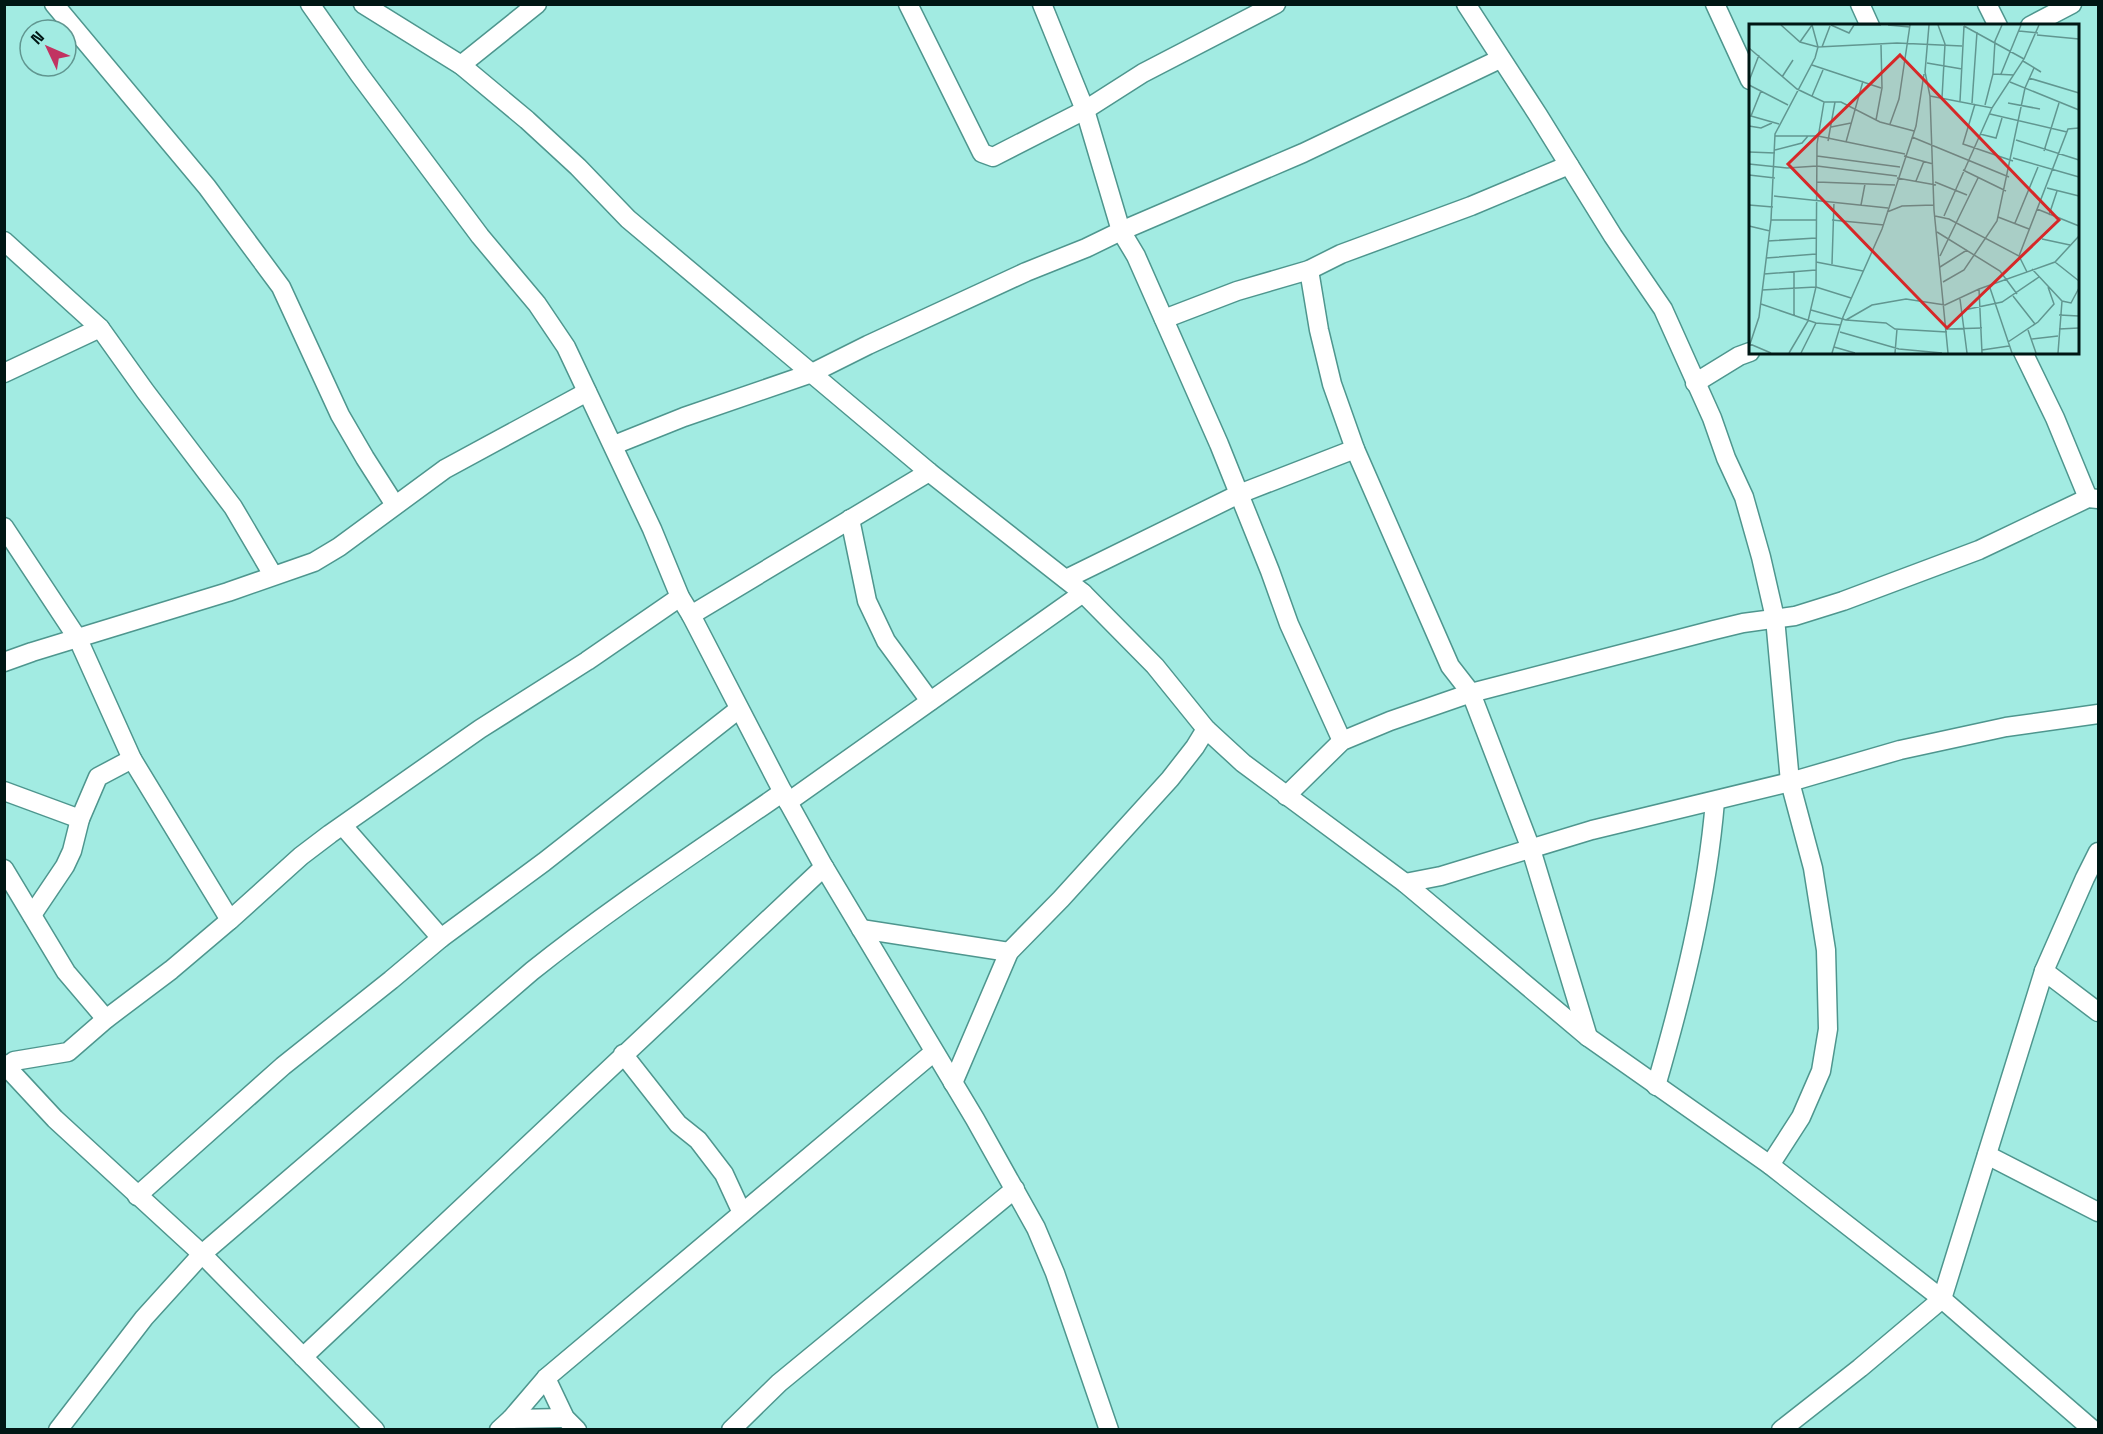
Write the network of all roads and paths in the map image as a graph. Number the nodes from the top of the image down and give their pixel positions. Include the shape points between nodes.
1 (54, 4) edge
2 (310, 4) edge
3 (363, 4) edge
4 (537, 4) edge
5 (908, 4) edge
6 (1042, 4) edge
7 (1276, 4) edge
8 (1466, 4) edge
9 (1715, 4) edge
10 (1860, 4) edge
11 (1987, 4) edge
12 (2072, 4) edge
13 (1869, 24) edge
14 (1997, 24) edge
15 (2034, 24) edge
16 (1500, 59) junction
17 (460, 65) junction
18 (1749, 78) edge
19 (1085, 110) junction
20 (1569, 165) junction
21 (1121, 231) junction
22 (4, 241) edge
23 (1309, 270) junction
24 (1164, 319) junction
25 (100, 328) junction
26 (1749, 352) edge
27 (2025, 354) edge
28 (4, 373) edge
29 (812, 373) junction
30 (1695, 383) junction
31 (587, 392) junction
32 (614, 445) junction
33 (1355, 449) junction
34 (929, 472) junction
35 (1239, 494) junction
36 (2093, 498) edge
37 (395, 505) junction
38 (850, 519) junction
39 (4, 527) edge
40 (273, 575) junction
41 (1066, 579) junction
42 (1083, 592) junction
43 (680, 597) junction
44 (691, 615) junction
45 (1775, 618) junction
46 (78, 639) junction
47 (4, 662) edge
48 (1471, 693) junction
49 (930, 701) junction
50 (739, 709) junction
51 (2098, 714) edge
52 (1206, 729) junction
53 (1342, 741) junction
54 (132, 759) junction
55 (1790, 782) junction
56 (4, 791) edge
57 (1286, 796) junction
58 (785, 797) junction
59 (1715, 801) junction
60 (80, 819) junction
61 (343, 826) junction
62 (1531, 849) junction
63 (2098, 852) edge
64 (824, 867) junction
65 (4, 869) edge
66 (2092, 881) edge
67 (1406, 883) junction
68 (32, 915) junction
69 (230, 920) junction
70 (861, 929) junction
71 (441, 938) junction
72 (1008, 952) junction
73 (2044, 970) junction
74 (2098, 1012) edge
75 (106, 1019) junction
76 (1588, 1037) junction
77 (934, 1052) junction
78 (623, 1054) junction
79 (5, 1066) edge
80 (953, 1083) junction
81 (1656, 1086) junction
82 (1987, 1155) junction
83 (1770, 1165) junction
84 (1015, 1189) junction
85 (137, 1196) junction
86 (2096, 1203) edge
87 (742, 1213) junction
88 (202, 1254) junction
89 (1942, 1299) junction
90 (303, 1357) junction
91 (546, 1378) junction
92 (505, 1424) edge
93 (571, 1424) edge
94 (58, 1430) edge
95 (375, 1430) edge
96 (731, 1430) edge
97 (1108, 1430) edge
98 (1780, 1430) edge
99 (2093, 1430) edge

1 - 37 street via 207,187 281,287 340,415
2 - 31 street via 480,236 537,304 566,347
3 - 17 street
4 - 17 street
5 - 19 street via 982,153 988,157
6 - 19 street
7 - 19 street via 1143,74
8 - 16 street
9 - 18 street
10 - 13 street
11 - 14 street
12 - 15 street
16 - 20 street
16 - 21 street via 1303,153
17 - 29 street via 536,128 628,219
19 - 21 street
20 - 23 street
20 - 30 street via 1663,309
21 - 24 street
21 - 29 street
22 - 25 street
23 - 24 street via 1237,291
23 - 33 street via 1332,384
24 - 35 street
25 - 28 street
25 - 40 street via 233,507
26 - 30 street
27 - 36 street
29 - 32 street
29 - 34 street
30 - 45 street via 1744,497
31 - 32 street
31 - 37 street via 445,469
32 - 43 street
33 - 35 street
33 - 48 street via 1450,666
34 - 38 street
34 - 41 street
35 - 41 street
35 - 53 street via 1289,624
36 - 45 street via 1979,550 1889,585 1795,616
37 - 40 street via 314,562
38 - 44 street
38 - 49 street via 867,601 886,641
39 - 46 street
40 - 46 street
41 - 42 street
42 - 49 street
42 - 52 street via 1155,666
43 - 44 street
43 - 61 street via 480,729
44 - 50 street
45 - 48 street
45 - 55 street
46 - 47 street
46 - 54 street
48 - 53 street
48 - 62 street
49 - 58 street
50 - 58 street
50 - 71 street
51 - 55 street via 2006,726 1900,750
52 - 57 street
52 - 72 street via 1170,779
53 - 57 street
54 - 60 street via 98,777
54 - 69 street
55 - 59 street
55 - 83 street via 1813,868 1826,950 1828,1029 1821,1071 1801,1117
56 - 60 street
57 - 67 street
58 - 64 street
58 - 88 street via 643,888 548,958
59 - 62 street
59 - 81 street via 1704,890
60 - 68 street via 65,866
61 - 69 street via 301,856
61 - 71 street
62 - 67 street
62 - 76 street
63 - 66 street
64 - 70 street
64 - 78 street
65 - 68 street
66 - 73 street
67 - 76 street
68 - 75 street via 66,972
69 - 75 street
70 - 72 street
70 - 77 street
71 - 85 street via 283,1066
72 - 80 street
73 - 74 street
73 - 82 street
75 - 79 street via 68,1052 14,1060
76 - 81 street
77 - 80 street
77 - 87 street
78 - 87 street via 724,1174
78 - 90 street
79 - 85 street
80 - 84 street
81 - 83 street
82 - 86 street
82 - 89 street
83 - 89 street
84 - 96 street via 788,1376
84 - 97 street via 1055,1273
85 - 88 street
87 - 91 street
88 - 90 street
88 - 94 street via 144,1318
89 - 98 street
89 - 99 street
90 - 95 street
91 - 92 street
91 - 93 street
92 - 93 street

